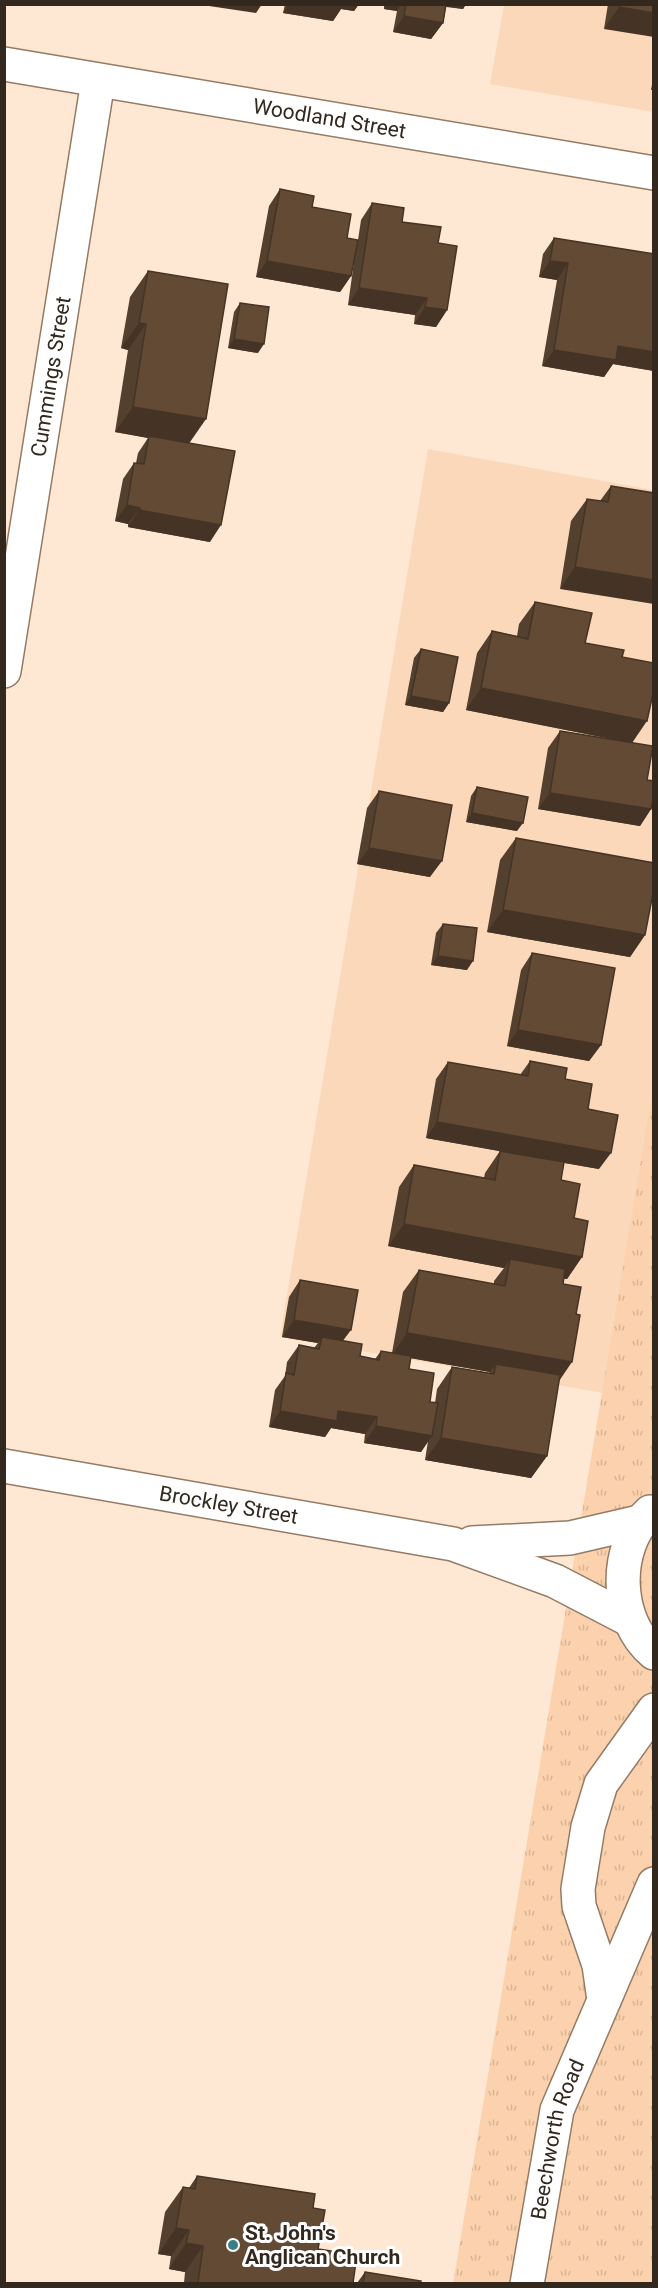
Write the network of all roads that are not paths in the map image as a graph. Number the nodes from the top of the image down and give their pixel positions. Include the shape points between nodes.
1 (4, 64) edge
2 (98, 81) junction
3 (654, 173) edge
4 (4, 671) edge
5 (4, 1466) edge
6 (646, 1515) edge
7 (453, 1544) junction
8 (641, 1637) edge
9 (654, 1677) edge
10 (654, 1710) edge
11 (654, 1884) edge
12 (604, 2000) junction
13 (527, 2283) edge

1 - 2 street, Woodland Street
2 - 3 street, Woodland Street
2 - 4 street, Cummings Street
5 - 7 street, Brockley Street
6 - 7 street, Brockley Street via 570,1538
6 - 8 street via 628,1551 624,1573 624,1598
7 - 8 street, Brockley Street via 563,1584
8 - 9 street
10 - 12 street via 606,1775 588,1827 579,1906 597,1958
11 - 12 street, Beechworth Road
12 - 13 street, Beechworth Road via 557,2110

